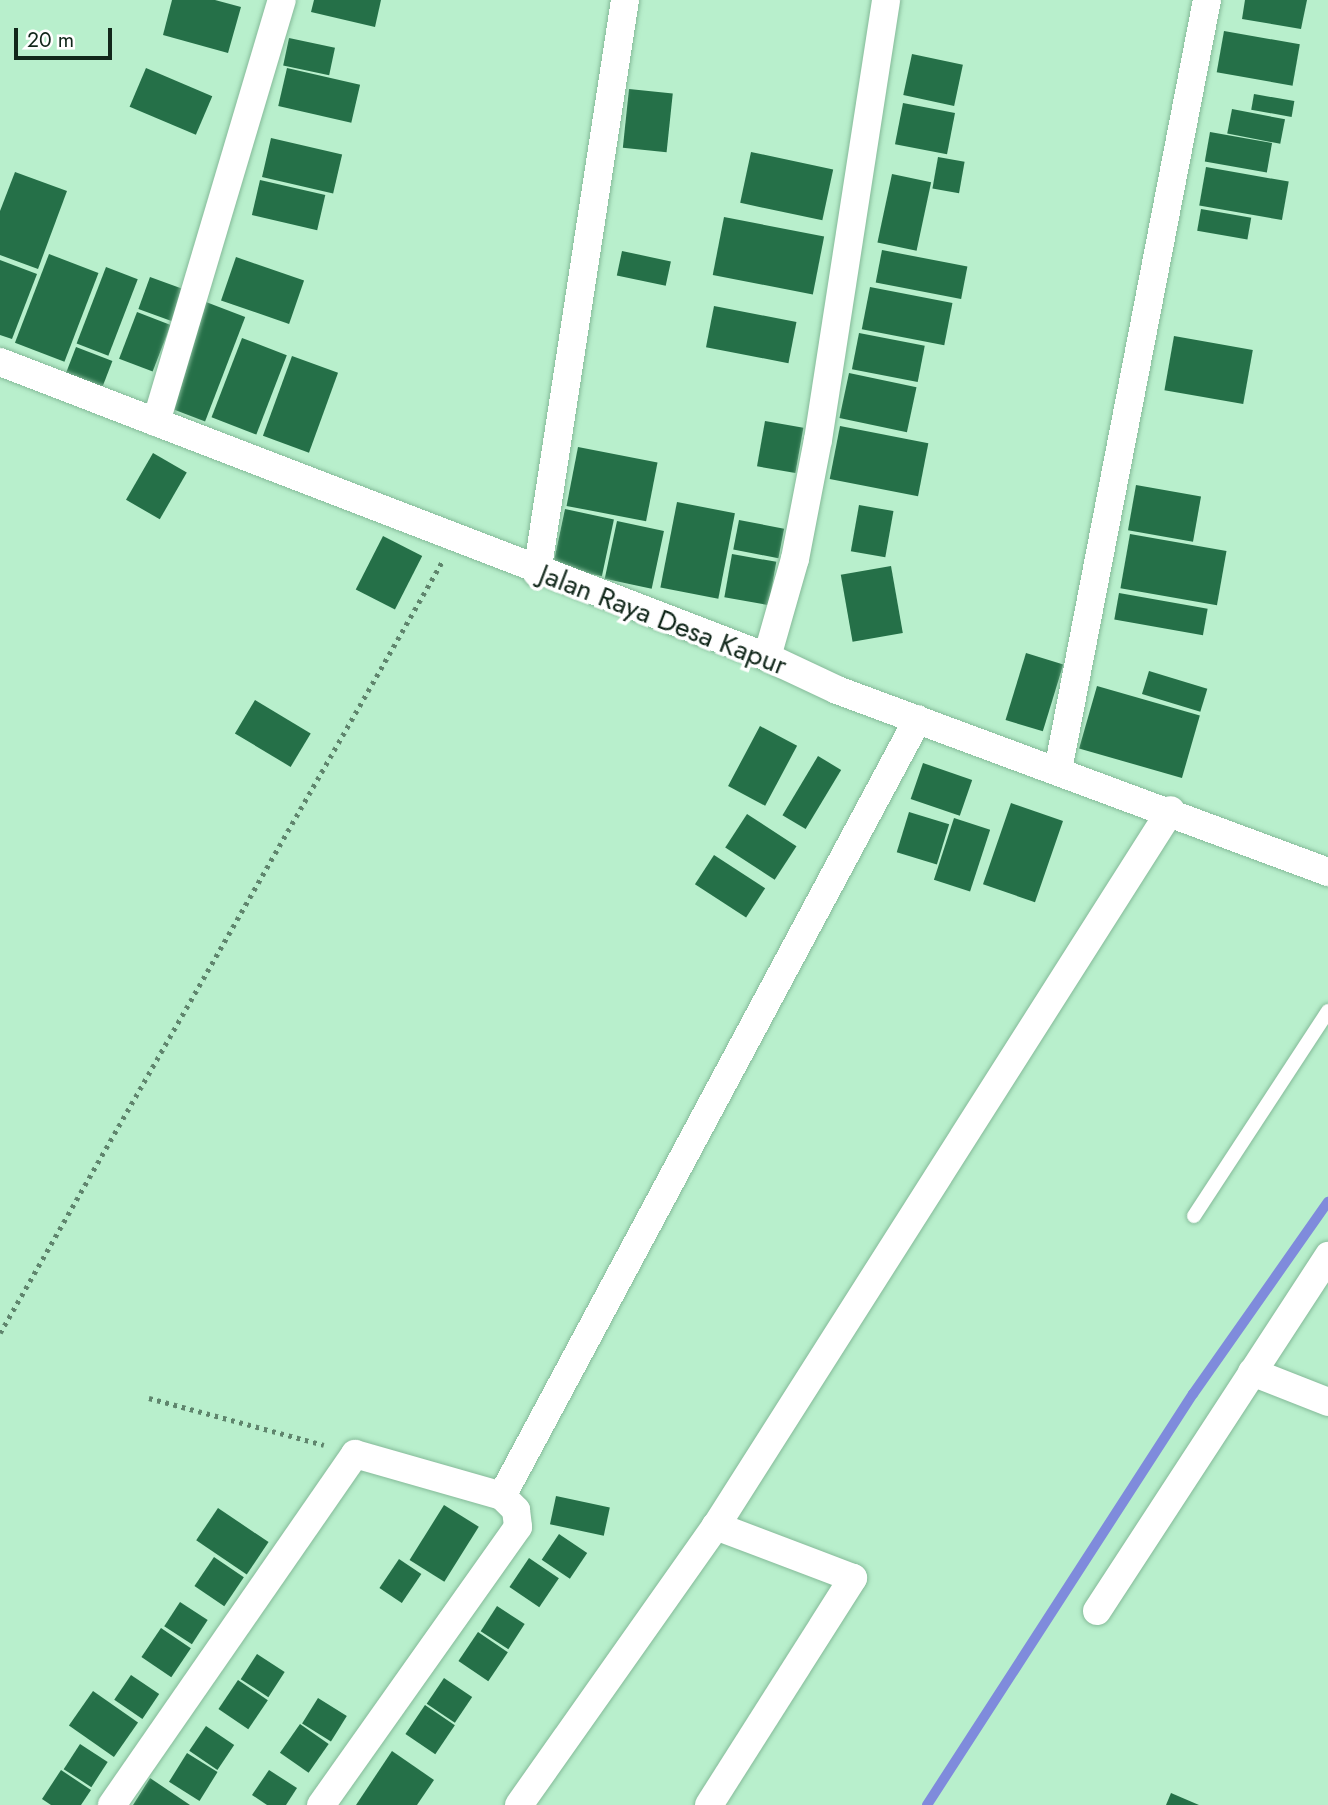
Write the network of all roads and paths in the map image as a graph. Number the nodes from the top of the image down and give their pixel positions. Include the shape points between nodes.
1 (282, 0) edge
2 (625, 0) edge
3 (886, 0) edge
4 (1207, 0) edge
5 (0, 362) edge
6 (156, 422) junction
7 (457, 537) junction
8 (537, 573) junction
9 (767, 657) junction
10 (918, 719) junction
11 (1058, 770) junction
12 (1171, 810) junction
13 (1328, 872) edge
14 (1328, 1011) edge
15 (1194, 1216) dead end
16 (1328, 1256) edge
17 (0, 1333) edge
18 (1252, 1372) junction
19 (149, 1398) dead end
20 (1328, 1402) edge
21 (355, 1454) junction
22 (502, 1496) junction
23 (716, 1526) junction
24 (1097, 1611) dead end
25 (111, 1805) edge
26 (321, 1805) edge
27 (519, 1805) edge
28 (709, 1805) edge

1 - 6 street
2 - 8 street
3 - 9 street via 818,440 795,559
4 - 11 street
5 - 6 street, Jalan Raya Desa Kapur
6 - 7 street, Jalan Raya Desa Kapur
7 - 8 street, Jalan Raya Desa Kapur
7 - 17 path
8 - 9 street, Jalan Raya Desa Kapur
9 - 10 street, Jalan Raya Desa Kapur
10 - 11 street, Jalan Raya Desa Kapur
10 - 22 street
11 - 12 street, Jalan Raya Desa Kapur
12 - 13 street, Jalan Raya Desa Kapur
12 - 23 street
14 - 15 lane
16 - 18 street
18 - 20 street
18 - 24 street
19 - 21 path
21 - 22 street
21 - 25 street
22 - 26 street via 516,1510 517,1527
23 - 27 street
23 - 28 street via 853,1578

